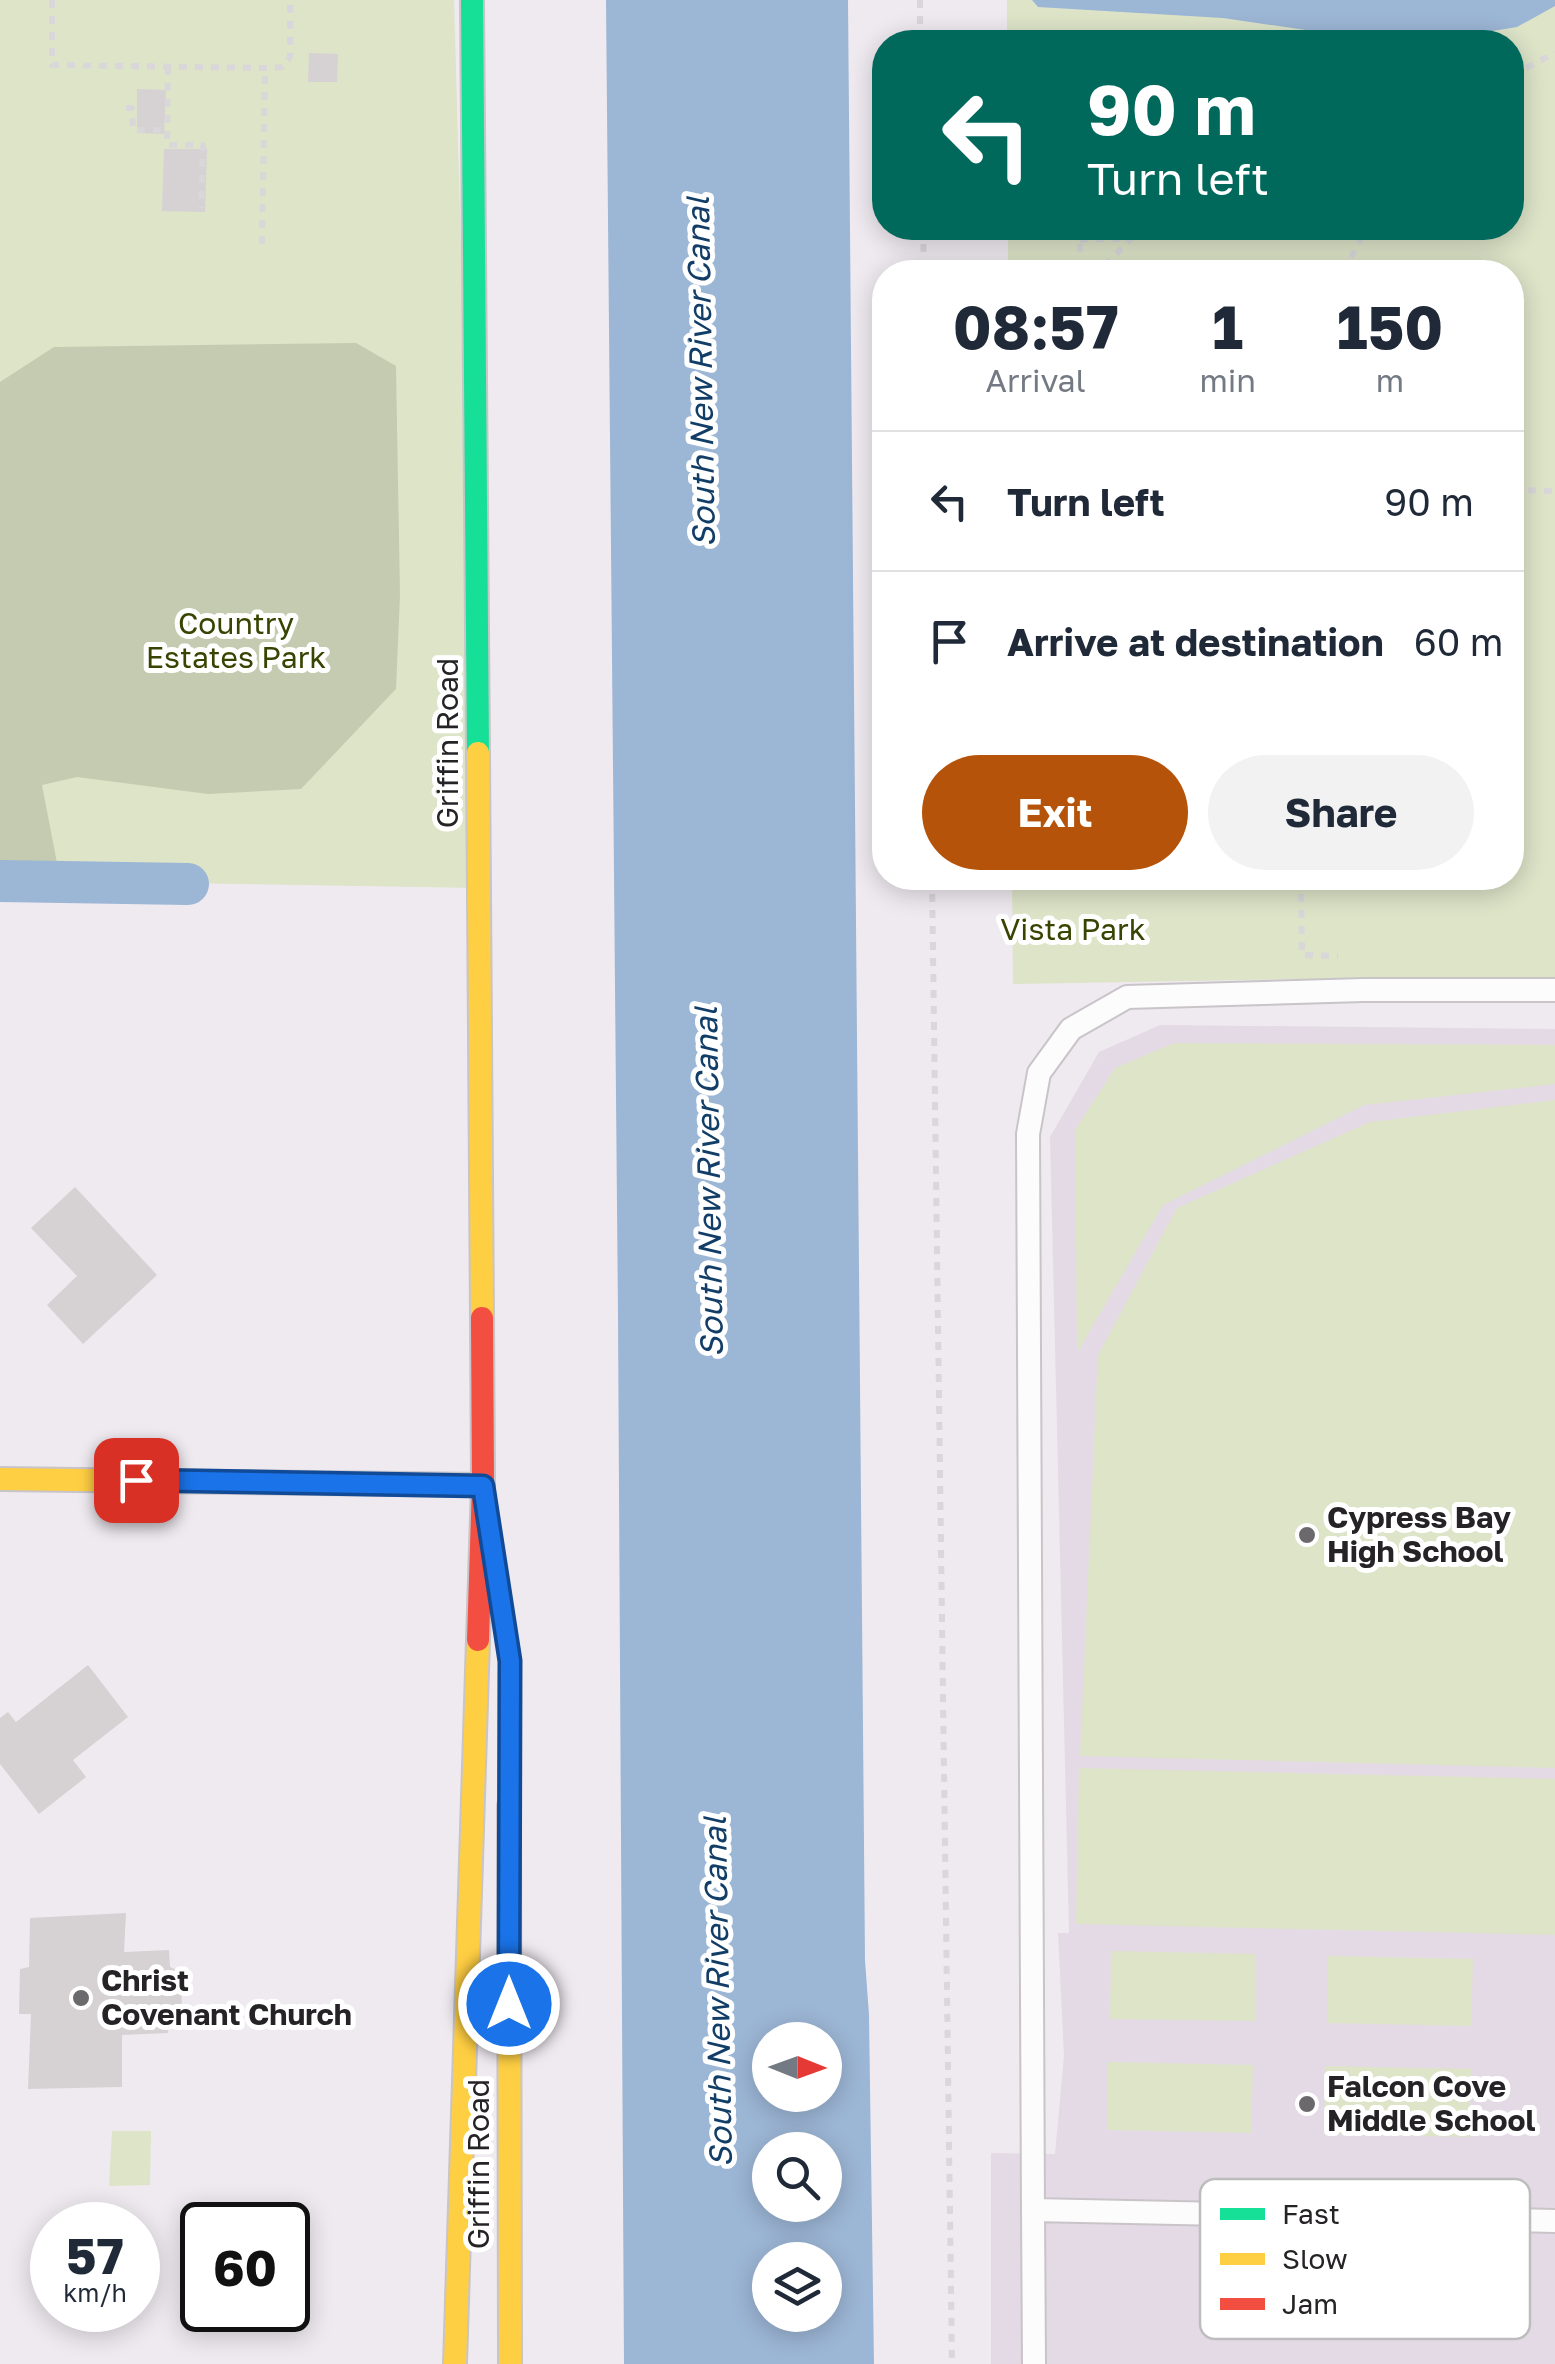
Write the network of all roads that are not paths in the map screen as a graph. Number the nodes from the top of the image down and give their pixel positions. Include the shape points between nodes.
1 (472, 0) edge
2 (1555, 990) edge
3 (0, 1478) edge
4 (483, 1486) junction
5 (501, 1602) dead end
6 (510, 1775) dead end
7 (1033, 2210) junction
8 (1200, 2213) edge
9 (1530, 2220) edge
10 (1555, 2220) edge
11 (456, 2364) edge
12 (510, 2364) edge
13 (1034, 2364) edge

1 - 4 main road, Griffin Road
2 - 7 lane via 1127,997 1071,1029 1040,1073 1028,1134
3 - 4 main road
4 - 5 main road, Griffin Road
4 - 11 main road, Griffin Road
6 - 12 main road, Griffin Road
7 - 8 lane
7 - 13 lane
9 - 10 lane

